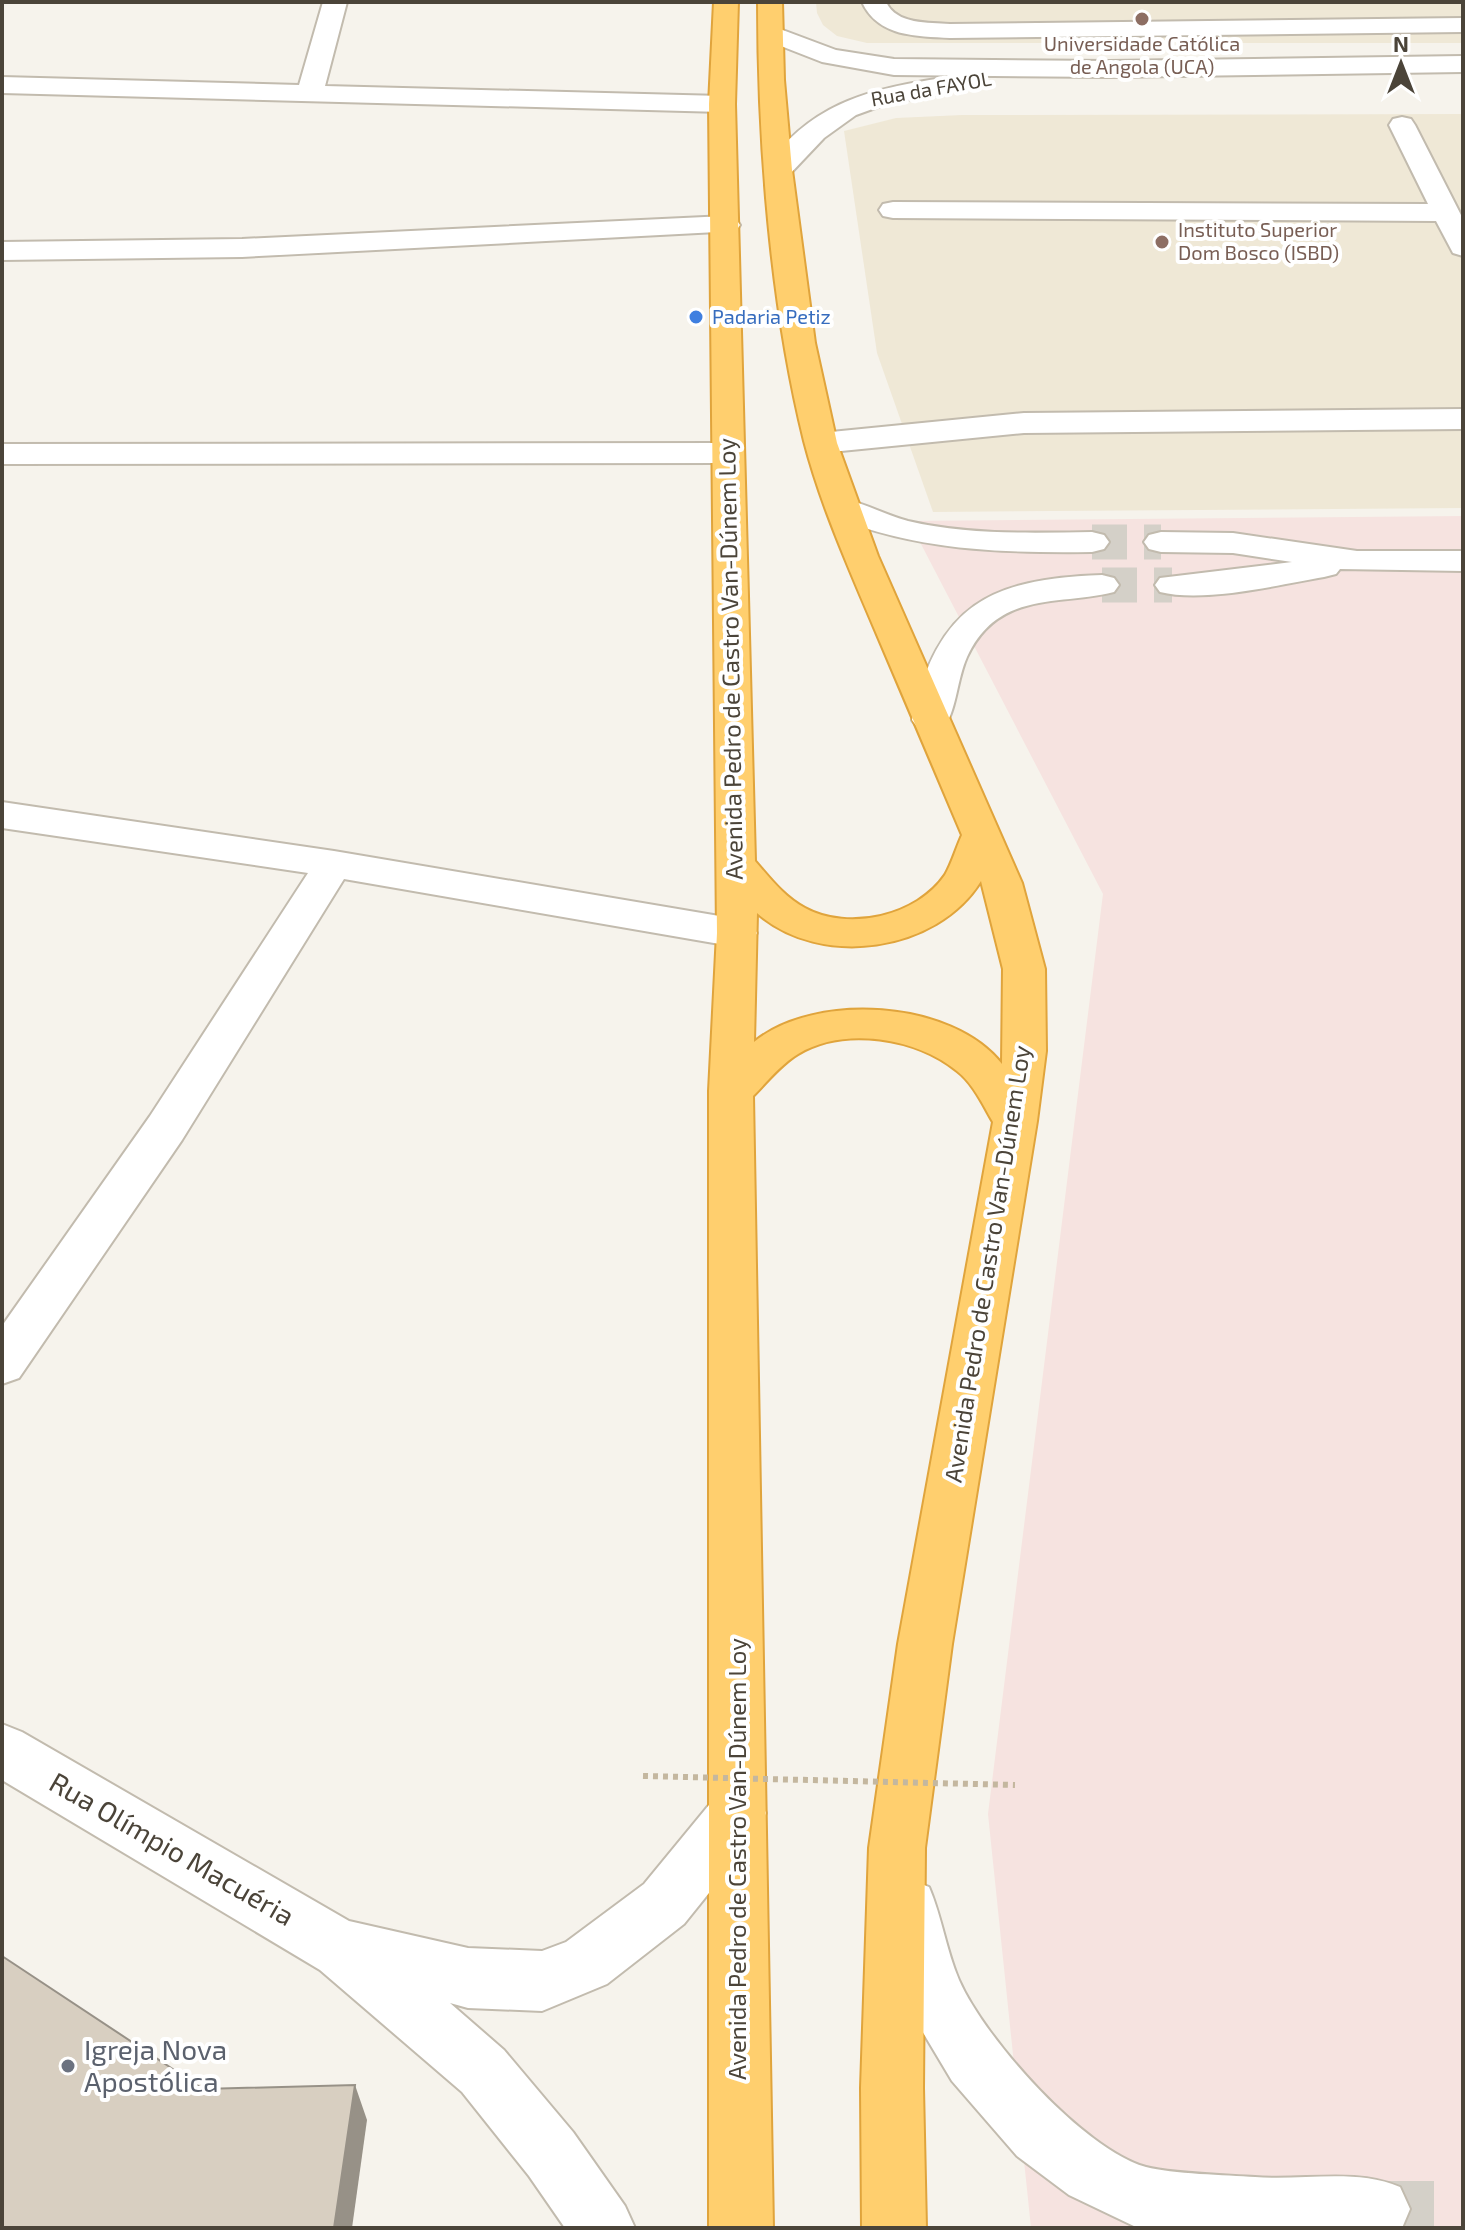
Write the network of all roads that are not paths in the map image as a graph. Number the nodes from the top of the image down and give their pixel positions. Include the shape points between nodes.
1 (335, 2) edge
2 (726, 2) edge
3 (770, 2) edge
4 (876, 7) edge
5 (1463, 9) edge
6 (1463, 25) edge
7 (772, 34) junction
8 (1463, 64) edge
9 (1109, 69) junction
10 (2, 85) edge
11 (310, 94) junction
12 (722, 104) junction
13 (1402, 125) dead end
14 (778, 170) junction
15 (893, 210) dead end
16 (1446, 213) junction
17 (726, 225) junction
18 (1463, 247) edge
19 (2, 251) edge
20 (1463, 419) edge
21 (821, 443) junction
22 (726, 453) junction
23 (2, 454) edge
24 (844, 509) junction
25 (1092, 542) tunnel mouth
26 (1161, 542) tunnel mouth
27 (1043, 543) junction
28 (1357, 561) junction
29 (1463, 561) edge
30 (1102, 585) tunnel mouth
31 (1172, 585) tunnel mouth
32 (1057, 586) junction
33 (931, 720) junction
34 (2, 815) edge
35 (981, 835) junction
36 (735, 862) junction
37 (334, 864) junction
38 (737, 933) junction
39 (731, 1091) junction
40 (1015, 1121) junction
41 (2, 1364) edge
42 (2, 1750) edge
43 (738, 1813) junction
44 (897, 1848) junction
45 (341, 1949) junction
46 (1378, 2209) tunnel mouth
47 (1287, 2218) edge
48 (603, 2228) edge
49 (741, 2228) edge
50 (894, 2228) edge

1 - 11 street
2 - 12 highway, Avenida Pedro de Castro Van-Dúnem Loy
3 - 7 highway, Avenida Pedro de Castro Van-Dúnem Loy
4 - 5 street
4 - 6 street via 900,25 950,31
7 - 9 street, Rua da FAYOL via 862,64
7 - 14 highway, Avenida Pedro de Castro Van-Dúnem Loy
8 - 9 street, Rua da FAYOL
9 - 14 street, Rua da FAYOL via 1015,76 867,99 844,108 805,139
10 - 11 street
11 - 12 street
12 - 17 highway, Avenida Pedro de Castro Van-Dúnem Loy
13 - 16 street
14 - 21 highway, Avenida Pedro de Castro Van-Dúnem Loy via 800,343
15 - 16 street
16 - 18 street
17 - 19 street via 242,248
17 - 22 highway, Avenida Pedro de Castro Van-Dúnem Loy
20 - 21 street via 1024,423
21 - 24 highway, Avenida Pedro de Castro Van-Dúnem Loy
22 - 23 street
22 - 36 highway, Avenida Pedro de Castro Van-Dúnem Loy
24 - 27 street via 932,536
24 - 33 highway, Avenida Pedro de Castro Van-Dúnem Loy
25 - 27 street
26 - 28 street via 1233,543
27 - 32 street via 1073,550 1084,564 1078,578
28 - 29 street
28 - 31 street via 1239,581
30 - 32 street
32 - 33 street via 1017,595 980,616 945,664
33 - 35 highway, Avenida Pedro de Castro Van-Dúnem Loy
34 - 37 street
35 - 36 highway via 961,881 934,910 896,929 850,931 801,922 766,899
35 - 40 highway, Avenida Pedro de Castro Van-Dúnem Loy via 1002,883 1024,969 1025,1051
36 - 38 highway, Avenida Pedro de Castro Van-Dúnem Loy
37 - 38 street
37 - 41 street via 166,1128
38 - 39 highway, Avenida Pedro de Castro Van-Dúnem Loy
39 - 40 highway via 785,1042 828,1026 878,1025 931,1035 975,1062
39 - 43 highway, Avenida Pedro de Castro Van-Dúnem Loy
40 - 44 highway, Avenida Pedro de Castro Van-Dúnem Loy via 925,1644
42 - 45 street, Rua Olímpio Macuéria
43 - 45 street, Rua Olímpio Macuéria via 664,1904 586,1963 542,1981 468,1978
43 - 49 highway, Avenida Pedro de Castro Van-Dúnem Loy
44 - 47 street via 933,1993 973,2060 1039,2134 1091,2173 1142,2198
44 - 50 highway, Avenida Pedro de Castro Van-Dúnem Loy
45 - 48 street, Rua Olímpio Macuéria via 483,2071
46 - 47 street

